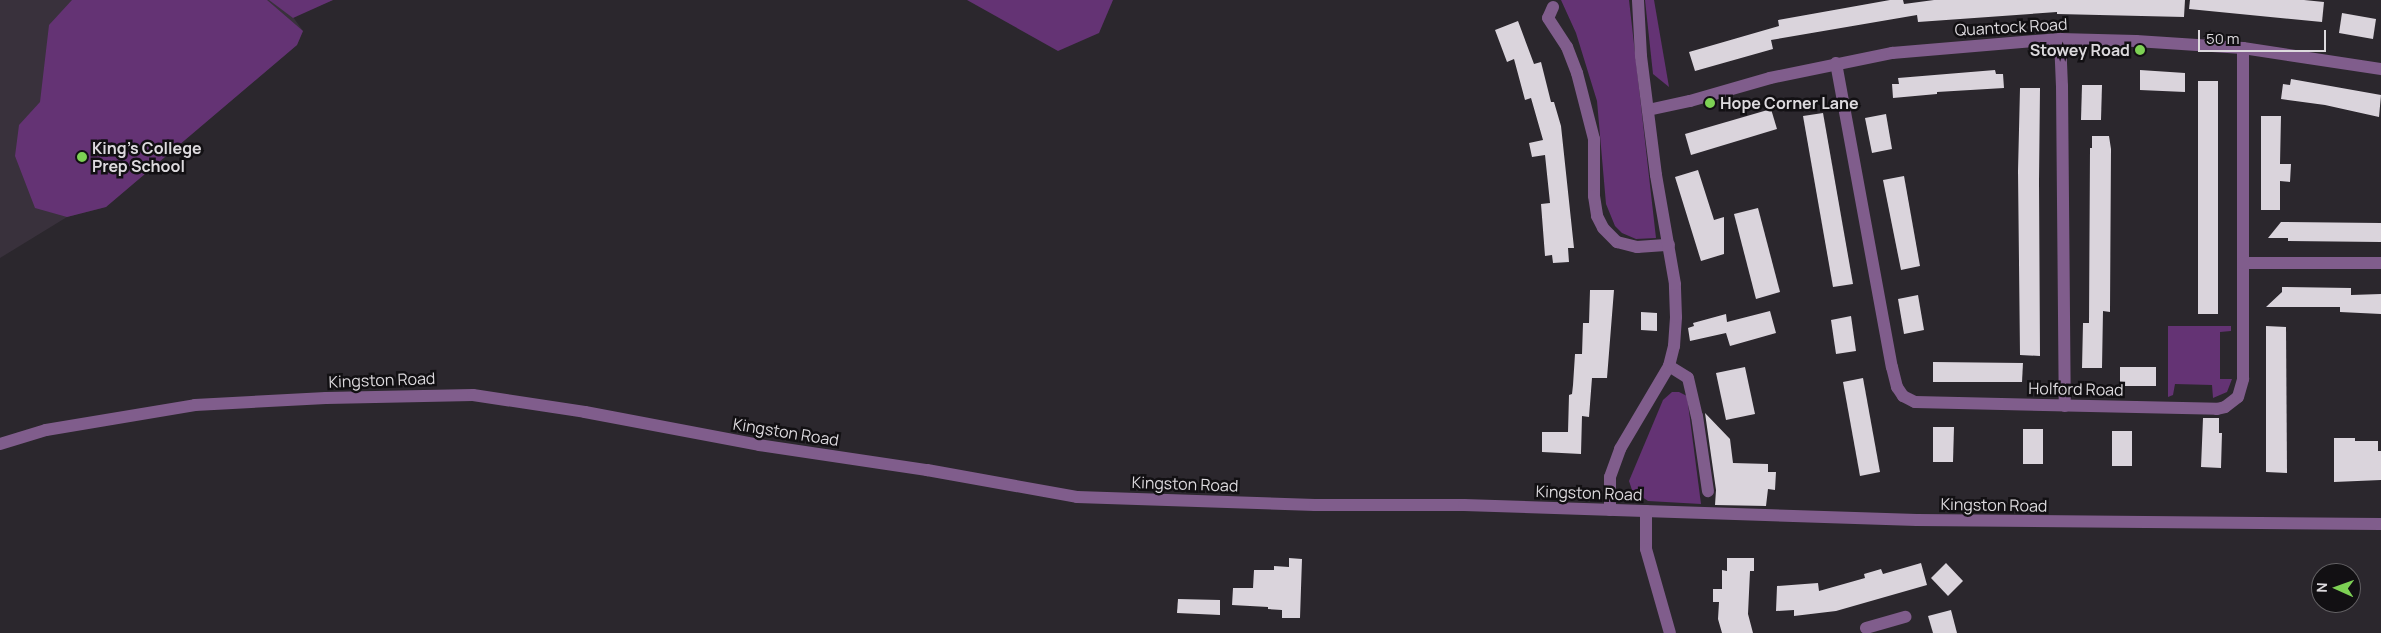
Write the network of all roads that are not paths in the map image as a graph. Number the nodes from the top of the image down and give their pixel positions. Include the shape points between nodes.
1 (1638, 0) edge
2 (1546, 15) dead end
3 (2060, 39) junction
4 (2243, 48) junction
5 (1836, 62) junction
6 (2381, 69) edge
7 (1648, 110) junction
8 (1669, 245) junction
9 (2243, 263) junction
10 (2381, 263) edge
11 (1669, 366) junction
12 (2065, 406) junction
13 (0, 444) edge
14 (1708, 491) dead end
15 (1610, 510) junction
16 (1646, 511) junction
17 (2381, 524) edge
18 (1905, 617) dead end
19 (1866, 628) dead end
20 (1888, 628) edge
21 (1670, 633) edge

1 - 7 street
2 - 8 street via 1568,47 1587,107 1594,139 1594,196 1597,216 1603,228 1617,242 1637,247
3 - 4 street, Quantock Road via 2136,40
3 - 5 street, Quantock Road via 1937,47
3 - 12 street
4 - 6 street, Quantock Road
4 - 9 street, Holford Road
5 - 7 street, Quantock Road
5 - 12 street, Holford Road via 1892,367 1903,396 1916,402
7 - 8 street
8 - 11 street via 1676,284 1676,317
9 - 10 street
9 - 12 street, Holford Road via 2243,379 2238,397 2232,402 2217,409
11 - 14 street via 1688,378
11 - 15 street via 1620,449 1610,478
13 - 15 street, Kingston Road via 46,430 195,405 317,398 473,395 1077,497
15 - 16 street, Kingston Road
16 - 17 street, Kingston Road via 1917,520
16 - 21 street via 1646,549
18 - 20 street
19 - 20 street

